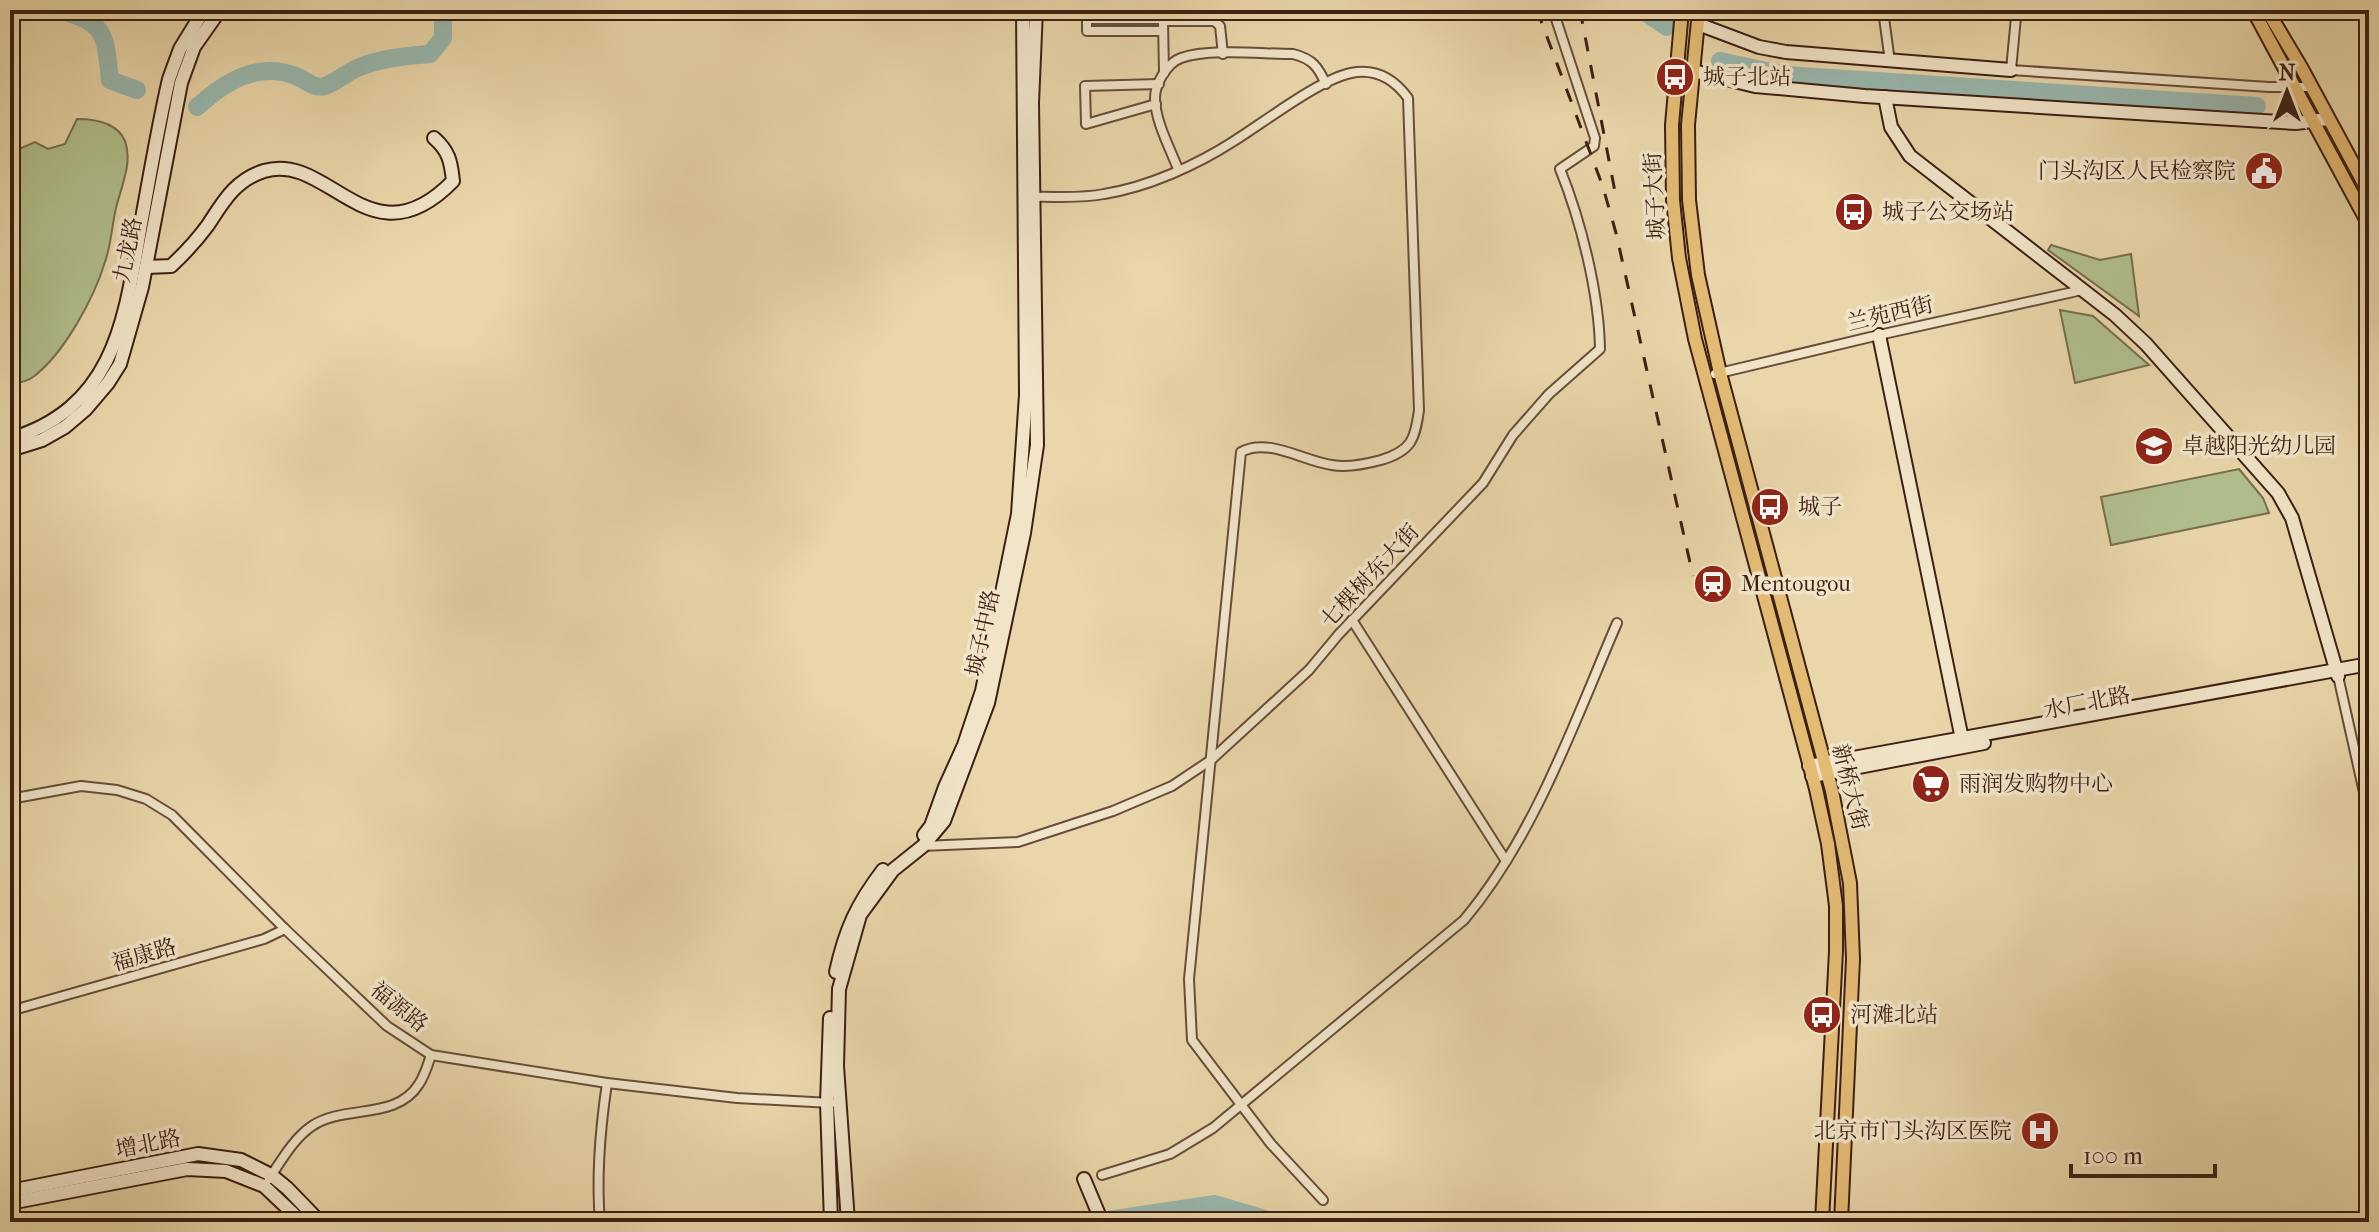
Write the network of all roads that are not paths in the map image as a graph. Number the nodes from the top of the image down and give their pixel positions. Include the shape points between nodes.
1 (204, 10) edge
2 (220, 10) edge
3 (1023, 10) edge
4 (1036, 10) edge
5 (1553, 10) edge
6 (1682, 10) edge
7 (1883, 10) edge
8 (2008, 10) edge
9 (2067, 10) edge
10 (2253, 10) edge
11 (2267, 10) edge
12 (1699, 17) edge
13 (2016, 17) junction
14 (1163, 26) junction
15 (1164, 53) junction
16 (1223, 54) junction
17 (1200, 55) junction
18 (1890, 62) junction
19 (2011, 70) junction
20 (1693, 71) junction
21 (1164, 74) junction
22 (1159, 84) junction
23 (1326, 84) junction
24 (2295, 87) junction
25 (2311, 87) junction
26 (1885, 97) junction
27 (1156, 104) junction
28 (2327, 119) junction
29 (2313, 122) junction
30 (434, 138) dead end
31 (1178, 169) junction
32 (2369, 193) edge
33 (1030, 197) junction
34 (2369, 225) edge
35 (146, 267) junction
36 (2082, 290) junction
37 (1879, 335) junction
38 (1713, 375) junction
39 (10, 439) edge
40 (10, 450) edge
41 (1352, 620) junction
42 (1617, 623) dead end
43 (2369, 664) edge
44 (2369, 671) edge
45 (2337, 673) junction
46 (1963, 743) junction
47 (1211, 760) junction
48 (1825, 768) junction
49 (1811, 771) junction
50 (10, 799) edge
51 (2369, 815) edge
52 (918, 847) junction
53 (1506, 861) junction
54 (285, 929) junction
55 (10, 1011) edge
56 (431, 1055) junction
57 (607, 1083) junction
58 (834, 1103) junction
59 (1240, 1103) junction
60 (1102, 1175) dead end
61 (1084, 1179) dead end
62 (267, 1181) junction
63 (10, 1191) edge
64 (1323, 1200) dead end
65 (10, 1203) edge
66 (302, 1222) edge
67 (320, 1222) edge
68 (600, 1222) edge
69 (831, 1222) edge
70 (848, 1222) edge
71 (1102, 1222) edge
72 (1822, 1222) edge
73 (1841, 1222) edge

1 - 39 street, 九龙路 via 169,79 131,285 113,351 95,382 58,419
2 - 35 street, 九龙路 via 194,47 181,83
3 - 33 street, 城子中路 via 1022,104
4 - 33 street, 城子中路
5 - 41 street, 七棵树东大街 via 1595,138 1594,146 1560,169 1599,315 1600,349 1549,394 1513,435 1483,483
6 - 38 main road, 城子大街 via 1672,125 1673,200 1695,339
7 - 18 street
8 - 13 street
9 - 13 street via 2026,11
10 - 24 main road
11 - 25 main road
12 - 18 street via 1759,47
12 - 20 main road, 城子大街
13 - 19 street
14 - 14 street via 1087,19 1087,31
14 - 15 street
14 - 16 street via 1214,21 1220,26
15 - 17 street
15 - 21 street
16 - 17 street
16 - 23 street via 1307,58
17 - 21 street via 1178,59
18 - 19 street
19 - 24 street
20 - 26 street via 1755,86
20 - 38 main road, 城子大街 via 1689,200
21 - 22 street
22 - 27 street
22 - 27 street via 1085,86 1086,124
23 - 31 street via 1230,144
23 - 47 street via 1350,73 1375,73 1395,81 1408,98 1416,435 1400,454 1368,464 1334,466 1251,446 1241,452
24 - 25 street
24 - 29 main road
25 - 28 main road
26 - 29 street
26 - 36 street via 1891,127 1910,156
27 - 31 street
28 - 29 street
28 - 32 main road
29 - 34 main road
30 - 35 street via 445,148 453,181 412,208 381,213 304,175 286,169 265,171 241,182 223,199 208,225 171,266
31 - 33 street via 1103,195
33 - 52 street, 城子中路 via 1026,395 1015,527 982,691 931,826
35 - 40 street, 九龙路 via 131,331 108,383 65,427
36 - 37 street, 兰苑西街
36 - 45 street via 2146,344 2278,493 2292,518
37 - 38 street, 兰苑西街
37 - 46 street
38 - 48 main road, 新桥大街
38 - 49 main road, 新桥大街
41 - 47 street, 七棵树东大街 via 1309,670
41 - 53 street
42 - 53 street via 1537,806
43 - 45 street
44 - 45 street, 水厂北路
45 - 46 street, 水厂北路
45 - 51 street
46 - 48 street, 水厂北路
47 - 52 street, 七棵树东大街 via 1172,786 1018,842
47 - 59 street via 1189,1017 1192,1040
48 - 49 street, 水厂北路
48 - 73 main road, 新桥大街 via 1844,844 1852,920
49 - 72 main road, 新桥大街 via 1836,906
50 - 54 street, 福源路 via 81,786 146,799 172,815
52 - 58 street, 城子中路 via 884,870 860,901 841,946 832,990
53 - 59 street via 1464,920
54 - 55 street, 福康路
54 - 56 street, 福源路 via 387,1026
56 - 57 street, 福源路
56 - 62 street via 419,1084 404,1101 331,1117 311,1127
57 - 58 street, 福源路
57 - 68 street via 598,1170
58 - 69 street, 城子中路
58 - 70 street, 城子中路
59 - 60 street via 1213,1128 1170,1154
59 - 64 street
61 - 71 street
62 - 63 street, 增北路 via 241,1160 198,1154
62 - 65 street, 增北路 via 187,1169
62 - 66 street, 增北路
62 - 67 street, 增北路 via 287,1188

